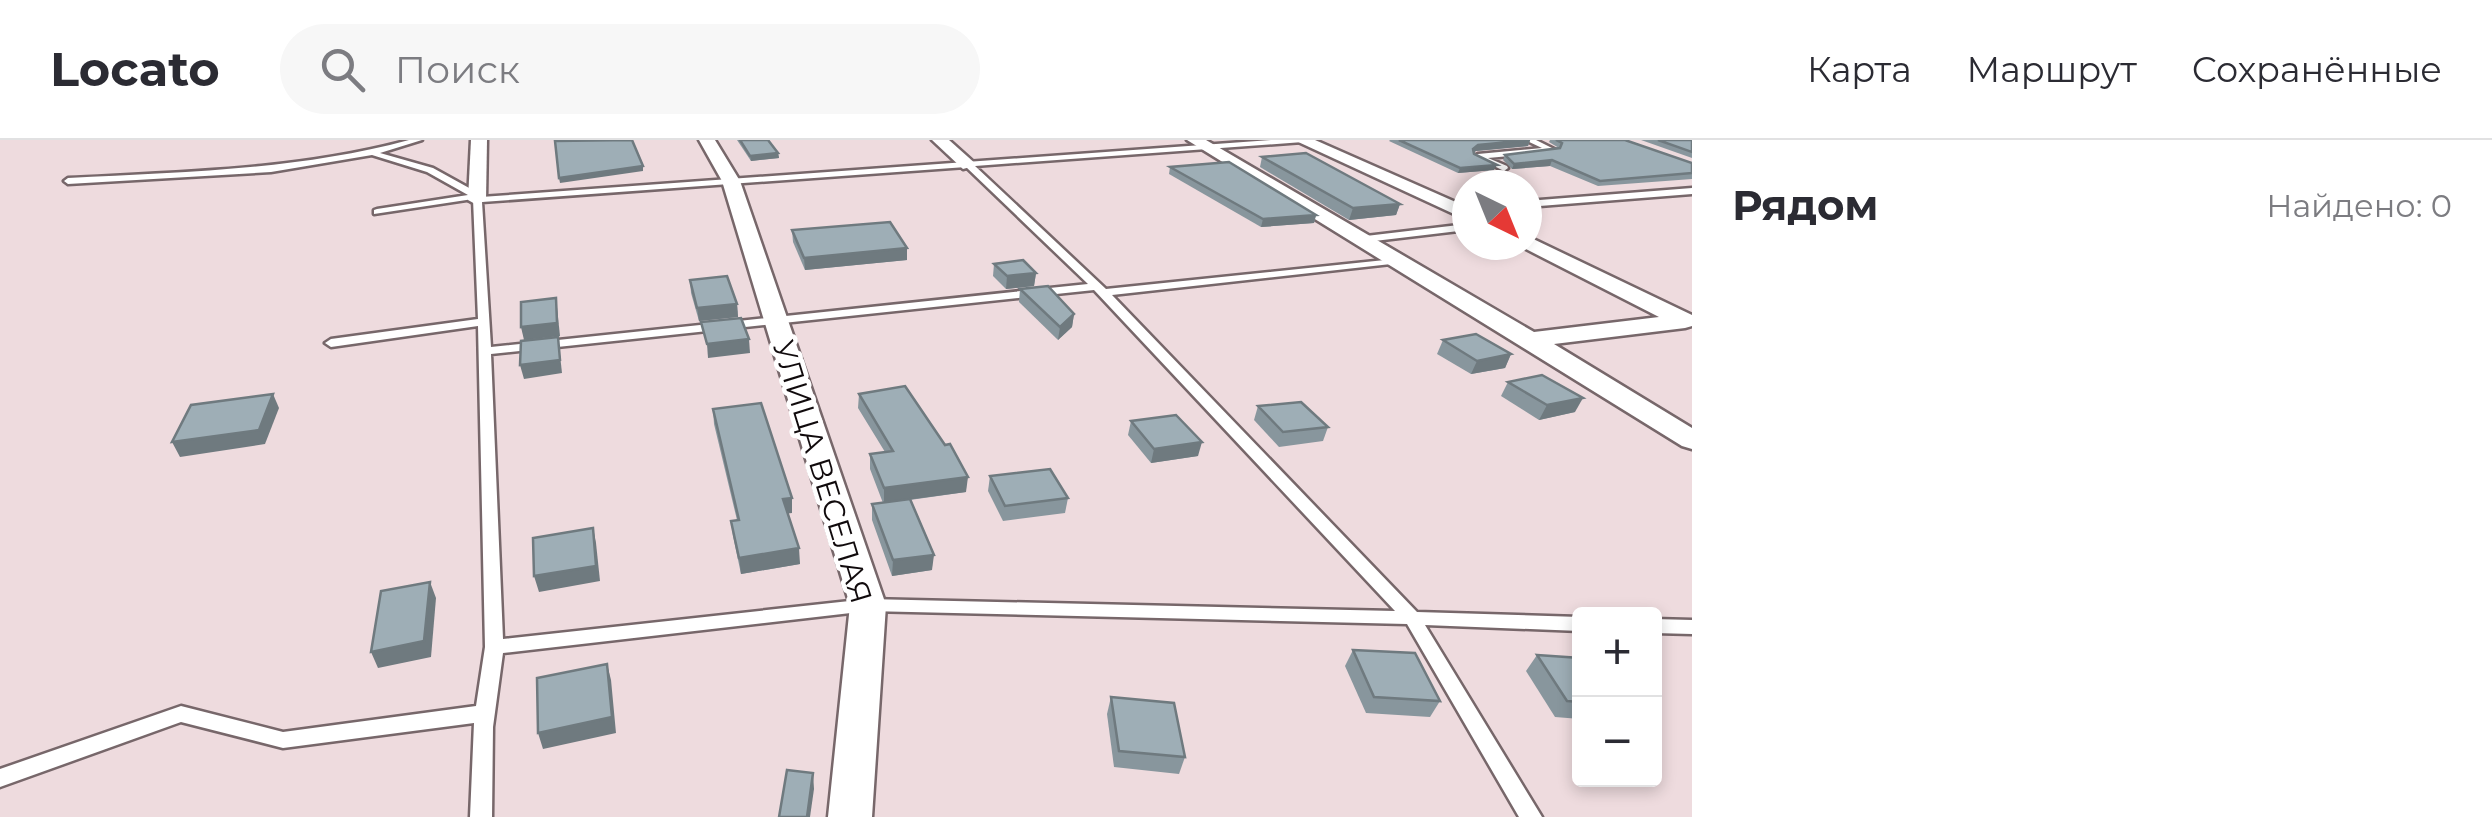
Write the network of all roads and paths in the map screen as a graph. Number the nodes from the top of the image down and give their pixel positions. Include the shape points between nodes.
1 (418, 140) edge
2 (479, 140) edge
3 (707, 140) edge
4 (940, 140) edge
5 (1303, 140) edge
6 (1529, 140) edge
7 (1202, 144) edge
8 (372, 153) junction
9 (969, 164) junction
10 (1504, 168) edge
11 (731, 180) junction
12 (68, 182) dead end
13 (1692, 191) edge
14 (477, 198) junction
15 (1542, 203) edge
16 (1452, 206) edge
17 (377, 212) dead end
18 (1452, 229) edge
19 (1366, 239) junction
20 (1542, 250) edge
21 (1400, 260) junction
22 (1101, 289) junction
23 (484, 322) junction
24 (775, 322) junction
25 (1530, 340) junction
26 (331, 343) dead end
27 (485, 352) junction
28 (1692, 440) edge
29 (868, 605) junction
30 (1412, 618) junction
31 (1572, 624) edge
32 (1662, 626) edge
33 (1692, 628) edge
34 (494, 647) junction
35 (485, 713) junction
36 (0, 778) edge
37 (481, 817) edge
38 (850, 817) edge
39 (1531, 817) edge

1 - 8 lane
2 - 14 street
3 - 11 street, УЛИЦА ВЕСЕЛАЯ
4 - 9 street
5 - 7 lane
5 - 16 street
6 - 10 lane via 1552,150 1478,156
7 - 9 lane
7 - 19 street
8 - 12 lane via 271,170
8 - 14 lane via 430,170
9 - 11 lane
9 - 22 lane
11 - 14 lane
11 - 24 street, УЛИЦА ВЕСЕЛАЯ
13 - 15 lane
14 - 17 lane
14 - 23 lane
18 - 19 lane
19 - 21 street
20 - 25 street via 1684,321
21 - 22 lane
21 - 25 street
22 - 24 lane
22 - 30 lane
23 - 26 lane
23 - 27 lane
24 - 27 lane
24 - 29 street, УЛИЦА ВЕСЕЛАЯ
25 - 28 street
27 - 34 lane
29 - 30 lane
29 - 34 lane
29 - 38 street, УЛИЦА ВЕСЕЛАЯ
30 - 31 lane
30 - 39 lane
32 - 33 lane
34 - 35 lane
35 - 36 lane via 283,740 181,714
35 - 37 lane

